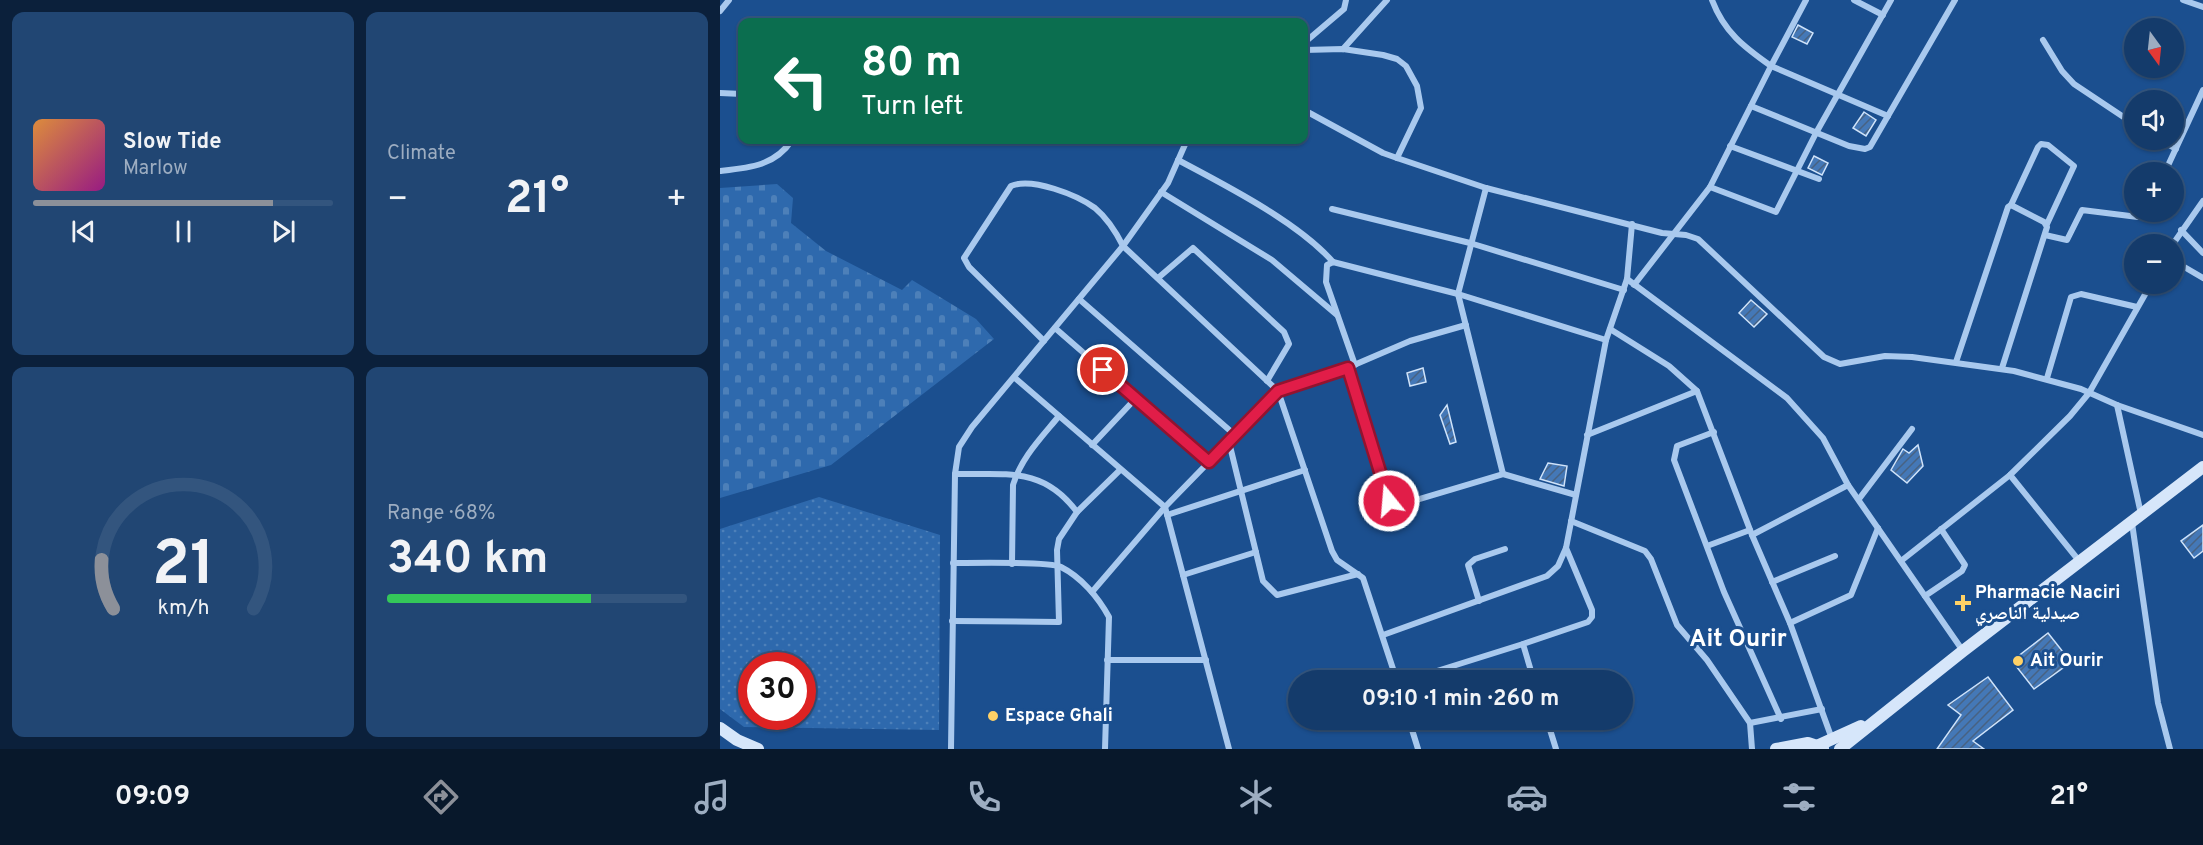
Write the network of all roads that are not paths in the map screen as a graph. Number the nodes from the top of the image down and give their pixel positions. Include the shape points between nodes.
1 (729, 0) edge
2 (1347, 0) edge
3 (1387, 0) edge
4 (1712, 0) edge
5 (1806, 0) edge
6 (1854, 0) edge
7 (1891, 0) edge
8 (1955, 0) edge
9 (2183, 0) edge
10 (2203, 7) edge
11 (720, 11) edge
12 (1883, 15) junction
13 (1308, 40) edge
14 (2043, 40) dead end
15 (1343, 49) junction
16 (1308, 50) edge
17 (1771, 66) junction
18 (2203, 90) edge
19 (720, 93) edge
20 (738, 94) edge
21 (1837, 94) junction
22 (1750, 106) junction
23 (1308, 112) edge
24 (1888, 116) junction
25 (2124, 117) edge
26 (2184, 132) edge
27 (1816, 133) junction
28 (788, 144) edge
29 (1185, 144) edge
30 (1730, 146) junction
31 (1397, 158) junction
32 (1178, 160) junction
33 (1796, 170) junction
34 (720, 171) edge
35 (1819, 179) dead end
36 (1710, 187) junction
37 (1486, 188) junction
38 (1161, 192) junction
39 (2203, 201) edge
40 (2011, 205) junction
41 (1332, 209) dead end
42 (2124, 215) edge
43 (1632, 224) junction
44 (2047, 225) junction
45 (2181, 230) junction
46 (2178, 234) edge
47 (1673, 235) junction
48 (2045, 235) junction
49 (1470, 243) junction
50 (1123, 246) junction
51 (2203, 253) edge
52 (1333, 262) junction
53 (2184, 267) edge
54 (1158, 278) junction
55 (2203, 278) edge
56 (1627, 279) junction
57 (1634, 285) junction
58 (1624, 290) junction
59 (1458, 294) junction
60 (2145, 294) edge
61 (1079, 299) junction
62 (2137, 307) junction
63 (1338, 315) junction
64 (1466, 325) junction
65 (1055, 328) junction
66 (1610, 329) junction
67 (1606, 340) junction
68 (1044, 341) junction
69 (1956, 362) junction
70 (1355, 365) junction
71 (1348, 368) junction
72 (2002, 368) junction
73 (1015, 378) junction
74 (2047, 378) junction
75 (1267, 381) junction
76 (1278, 391) junction
77 (1697, 391) junction
78 (2089, 393) junction
79 (1136, 398) junction
80 (2117, 405) junction
81 (1059, 416) junction
82 (1912, 429) dead end
83 (1714, 432) junction
84 (1235, 435) junction
85 (1587, 435) junction
86 (2203, 435) edge
87 (1229, 442) junction
88 (1092, 445) junction
89 (1209, 462) junction
90 (2203, 467) edge
91 (1120, 470) junction
92 (1305, 470) junction
93 (955, 474) junction
94 (1503, 474) junction
95 (2010, 475) junction
96 (1016, 476) junction
97 (1848, 485) junction
98 (1241, 491) junction
99 (1576, 495) junction
100 (1859, 499) junction
101 (1165, 507) junction
102 (1077, 512) junction
103 (1167, 515) junction
104 (2137, 519) junction
105 (1571, 521) junction
106 (1878, 528) junction
107 (1941, 529) junction
108 (1751, 533) junction
109 (1707, 546) junction
110 (1566, 548) junction
111 (1505, 549) dead end
112 (1256, 552) junction
113 (1835, 556) dead end
114 (1901, 561) junction
115 (2080, 562) junction
116 (953, 563) junction
117 (1012, 564) junction
118 (1059, 566) junction
119 (1183, 574) junction
120 (1358, 574) junction
121 (1772, 582) junction
122 (1092, 591) junction
123 (1925, 596) junction
124 (1479, 601) junction
125 (952, 621) junction
126 (1790, 622) junction
127 (1383, 635) junction
128 (1523, 644) junction
129 (1963, 651) junction
130 (1107, 660) junction
131 (1206, 660) junction
132 (1394, 670) edge
133 (1440, 670) edge
134 (1531, 670) edge
135 (1822, 709) junction
136 (1879, 718) junction
137 (1781, 719) junction
138 (1750, 723) junction
139 (720, 728) edge
140 (1412, 730) edge
141 (1550, 730) edge
142 (1825, 744) edge
143 (1796, 748) edge
144 (758, 749) edge
145 (951, 749) edge
146 (1105, 749) edge
147 (1229, 749) edge
148 (1418, 749) edge
149 (1556, 749) edge
150 (1752, 749) edge
151 (1776, 749) edge
152 (1840, 749) edge
153 (2170, 749) edge

1 - 11 street
2 - 13 street via 1344,9
3 - 15 street
4 - 17 street via 1723,25 1739,43
5 - 17 street
6 - 12 street
7 - 12 street
8 - 24 street
9 - 10 street
12 - 21 street
14 - 25 street via 2074,84
15 - 16 street
15 - 31 street via 1396,59 1406,66 1417,86 1421,108
17 - 21 street
17 - 22 street
18 - 26 street
19 - 20 street
21 - 24 street
21 - 27 street
22 - 27 street
22 - 30 street
23 - 31 street
24 - 27 street via 1865,149
27 - 33 street
28 - 34 street via 775,159
29 - 32 street
30 - 33 street
30 - 36 street
31 - 37 street
32 - 38 street
32 - 52 street via 1243,195 1309,240
33 - 35 street
33 - 36 street via 1776,212
36 - 47 street
37 - 43 street
37 - 49 street
38 - 50 street
38 - 63 street via 1272,260
39 - 45 street
40 - 44 street
40 - 44 street via 2038,147 2048,145 2074,166
40 - 69 street
41 - 49 street
42 - 48 street via 2082,210 2067,240
43 - 47 street
43 - 56 street
44 - 48 street
45 - 46 street
45 - 51 street
47 - 57 street
47 - 69 street via 1698,239 1824,357 1840,364 1885,356
48 - 72 street
49 - 58 street
49 - 59 street
50 - 54 street
50 - 61 street
50 - 68 street via 1096,209 1077,198 1028,182 1011,186 964,258
52 - 59 street
52 - 63 street via 1325,270
53 - 55 street
54 - 75 street
54 - 75 street via 1193,248 1284,332 1289,344
56 - 57 street
56 - 58 street
57 - 97 street via 1787,398 1823,438
58 - 66 street
59 - 64 street
59 - 67 street
60 - 62 street
61 - 65 street
61 - 84 street
62 - 74 street via 2081,294 2071,297
62 - 78 street
63 - 70 street
64 - 70 street via 1410,341
64 - 94 street
65 - 68 street
65 - 79 street
66 - 67 street
66 - 77 street via 1669,366
67 - 85 street
68 - 73 street
69 - 72 street
70 - 71 street
71 - 76 street
71 - 94 street via 1393,504
72 - 74 street
73 - 81 street
73 - 93 street via 959,447
74 - 78 street
75 - 76 street
76 - 84 street
76 - 92 street
77 - 83 street
77 - 85 street
78 - 80 street
78 - 95 street
79 - 88 street
79 - 89 street
80 - 86 street
80 - 104 street
81 - 88 street
81 - 96 street via 1022,462
82 - 100 street
83 - 108 street
83 - 109 street via 1677,446 1674,452
84 - 87 street
85 - 99 street
87 - 89 street
87 - 98 street
88 - 91 street
89 - 101 street
90 - 104 street
91 - 101 street
91 - 102 street
92 - 98 street
92 - 120 street via 1337,561
93 - 96 street
93 - 116 street
94 - 99 street
95 - 107 street
95 - 115 street
96 - 102 street via 1047,483 1063,494
96 - 117 street
97 - 100 street
97 - 108 street
98 - 103 street
98 - 112 street
99 - 105 street
100 - 106 street
101 - 103 street
101 - 122 street
102 - 118 street via 1059,539
103 - 119 street
104 - 115 street
104 - 153 street via 2158,703
105 - 110 street
105 - 138 street via 1645,551 1677,625 1707,660
106 - 114 street
106 - 126 street via 1851,596
107 - 114 street
107 - 123 street via 1965,565
108 - 109 street
108 - 121 street
109 - 137 street
110 - 124 street via 1558,567 1547,576
110 - 128 street via 1592,617 1588,622
111 - 124 street via 1475,559 1468,566
112 - 119 street
112 - 120 street via 1263,581 1277,595
113 - 121 street
114 - 123 street
115 - 129 street
116 - 117 street
116 - 125 street
117 - 118 street
118 - 122 street
118 - 125 street via 1059,622
119 - 131 street
120 - 127 street via 1363,578
121 - 126 street
122 - 130 street via 1108,616
123 - 129 street
124 - 127 street
125 - 145 street
126 - 135 street
127 - 132 street
128 - 133 street
128 - 134 street
129 - 136 street
130 - 131 street
130 - 146 street
131 - 147 street
135 - 137 street
135 - 142 street
136 - 142 street
136 - 152 street
137 - 138 street
138 - 150 street
139 - 144 street
140 - 148 street
141 - 149 street
142 - 143 street via 1808,742
143 - 151 street

